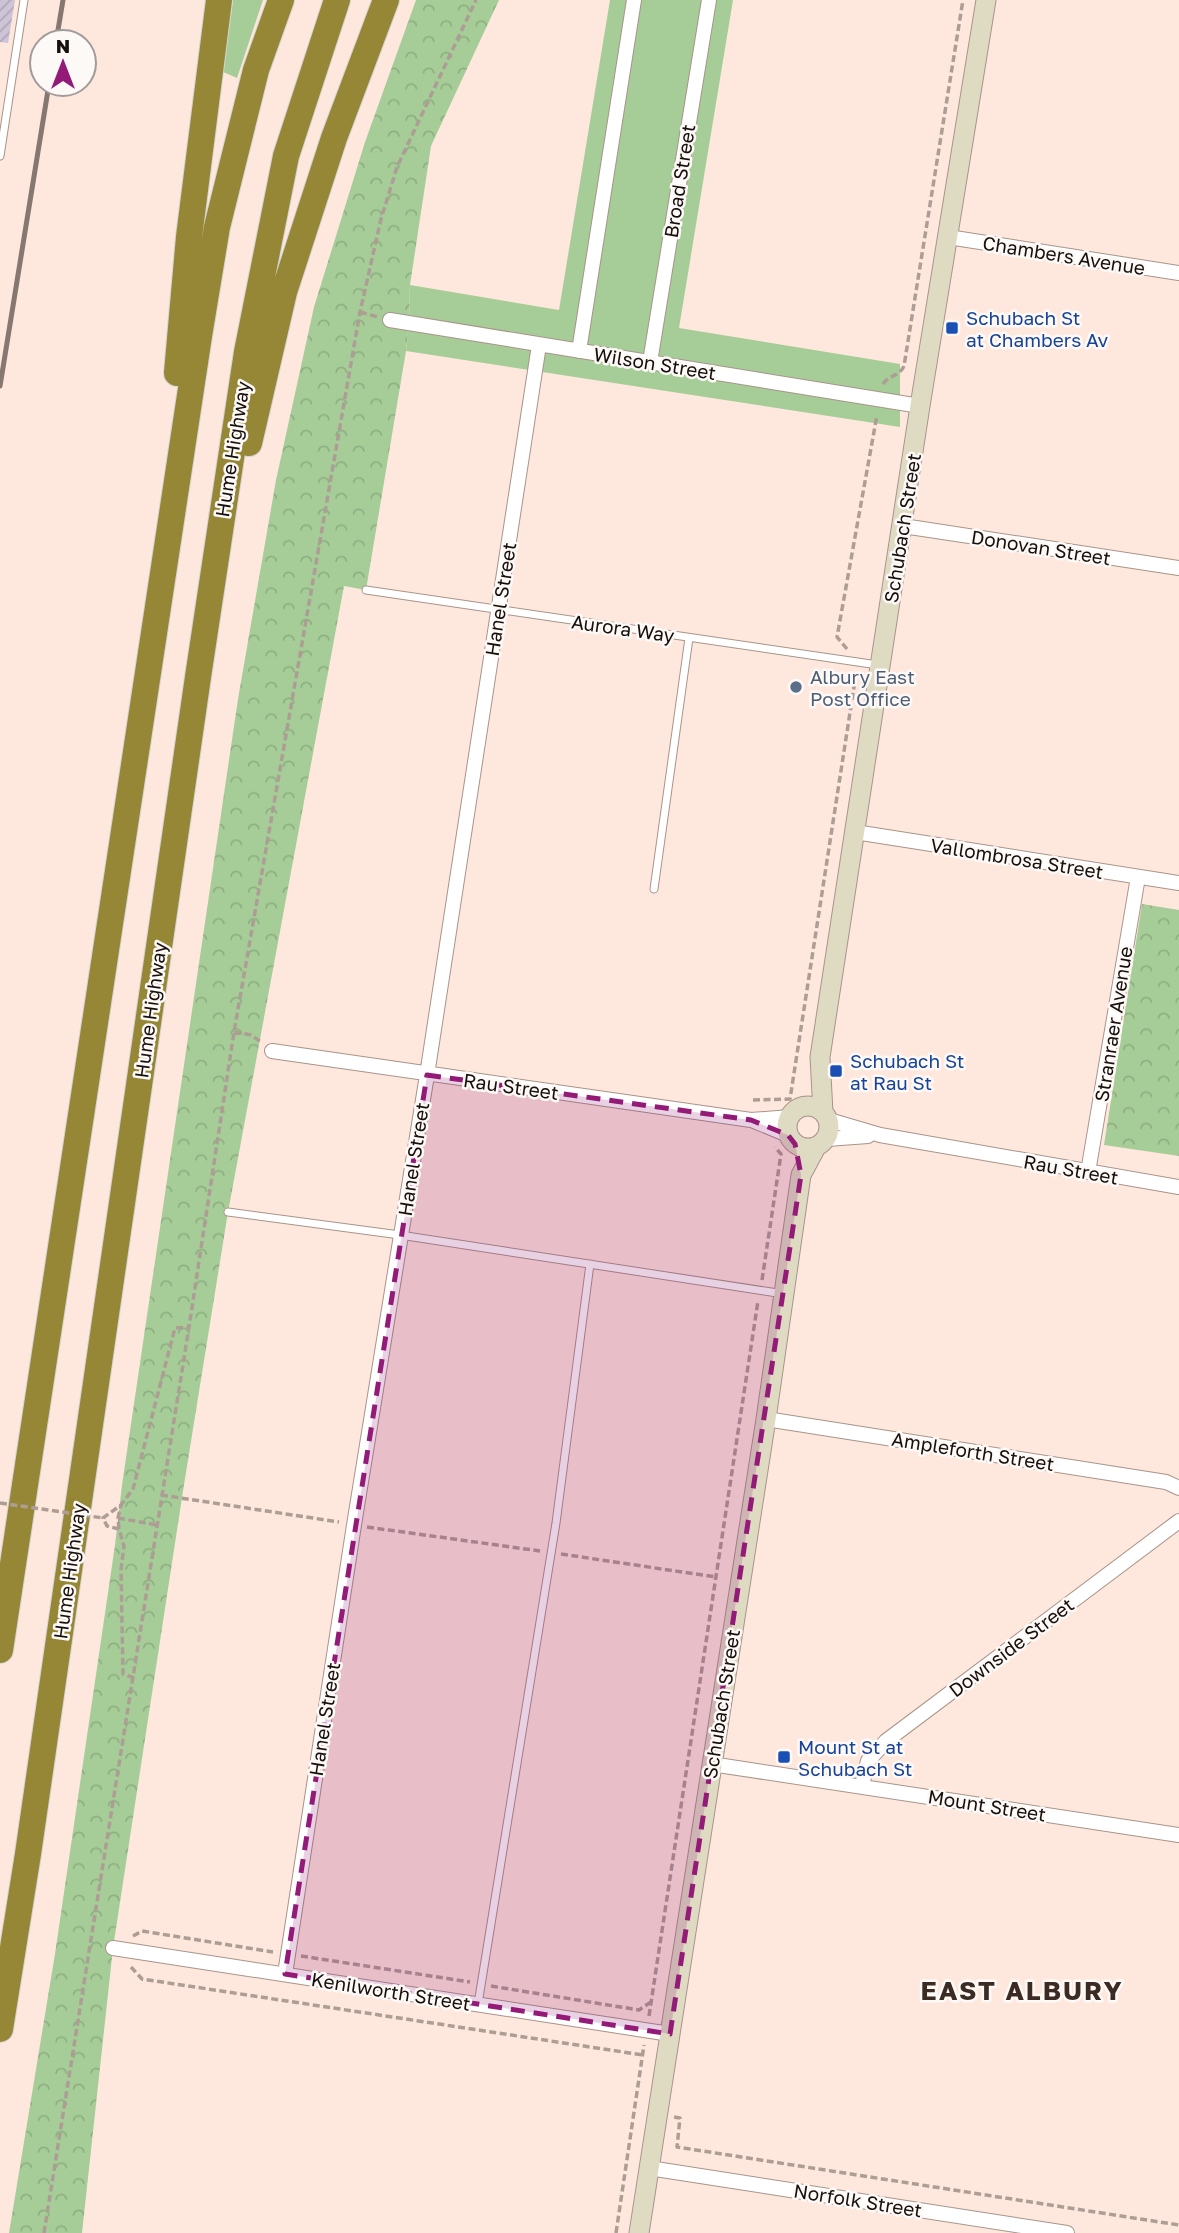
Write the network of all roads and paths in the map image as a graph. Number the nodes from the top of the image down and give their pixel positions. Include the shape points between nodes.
1 (24, 0) edge
2 (219, 0) edge
3 (281, 0) edge
4 (337, 0) edge
5 (386, 0) edge
6 (475, 0) edge
7 (634, 0) edge
8 (709, 0) edge
9 (963, 0) edge
10 (986, 0) edge
11 (0, 156) edge
12 (948, 237) junction
13 (1179, 273) edge
14 (390, 320) dead end
15 (539, 345) junction
16 (579, 351) junction
17 (650, 362) junction
18 (880, 400) junction
19 (920, 406) junction
20 (903, 526) junction
21 (1179, 568) edge
22 (366, 590) dead end
23 (210, 596) junction
24 (499, 610) junction
25 (689, 638) junction
26 (858, 662) junction
27 (880, 666) junction
28 (150, 667) junction
29 (855, 832) junction
30 (1138, 877) junction
31 (1179, 883) edge
32 (654, 889) dead end
33 (234, 1032) junction
34 (272, 1051) joint
35 (820, 1057) junction
36 (427, 1075) junction
37 (753, 1100) dead end
38 (824, 1129) junction
39 (789, 1130) junction
40 (1088, 1172) junction
41 (801, 1175) junction
42 (1179, 1187) edge
43 (228, 1212) dead end
44 (400, 1235) junction
45 (590, 1264) junction
46 (760, 1291) junction
47 (784, 1294) junction
48 (190, 1327) junction
49 (766, 1419) junction
50 (1179, 1488) edge
51 (0, 1503) edge
52 (121, 1505) junction
53 (103, 1518) junction
54 (118, 1518) junction
55 (1179, 1521) edge
56 (157, 1525) junction
57 (119, 1529) junction
58 (550, 1552) junction
59 (717, 1577) junction
60 (0, 1650) edge
61 (134, 1678) junction
62 (711, 1764) junction
63 (862, 1786) junction
64 (1179, 1835) edge
65 (113, 1948) dead end
66 (285, 1974) junction
67 (478, 2005) junction
68 (0, 2029) edge
69 (646, 2030) junction
70 (670, 2034) junction
71 (634, 2112) junction
72 (657, 2116) junction
73 (649, 2168) junction
74 (1179, 2224) edge
75 (44, 2233) edge
76 (615, 2233) edge
77 (639, 2233) edge
78 (1067, 2233) edge

1 - 11 lane
2 - 28 highway via 189,237
3 - 28 highway via 256,70 218,227
4 - 23 highway, Hume Highway via 286,156 247,352
5 - 23 highway via 334,138 284,292
6 - 33 path via 397,167 375,245
7 - 16 street
8 - 17 street, Broad Street
9 - 18 path via 904,366 884,382
10 - 12 street, Schubach Street
12 - 13 street, Chambers Avenue
12 - 19 street, Schubach Street
14 - 15 street, Wilson Street
15 - 16 street, Wilson Street
15 - 24 street, Hanel Street
16 - 17 street, Wilson Street
17 - 18 street, Wilson Street
18 - 19 street, Wilson Street
18 - 26 path via 837,637
19 - 20 street, Schubach Street
20 - 21 street, Donovan Street
20 - 27 street, Schubach Street
22 - 24 lane, Aurora Way
23 - 68 highway, Hume Highway
24 - 25 lane, Aurora Way
24 - 36 street, Hanel Street
25 - 26 lane, Aurora Way
25 - 32 lane
26 - 27 lane, Aurora Way
26 - 37 path via 790,1099
27 - 29 street, Schubach Street
28 - 60 highway
29 - 30 street, Vallombrosa Street
29 - 35 street, Schubach Street
30 - 31 street, Vallombrosa Street
30 - 40 street, Stranraer Avenue
33 - 34 path via 251,1035
33 - 48 path
34 - 36 street, Rau Street
35 - 38 street, Schubach Street
35 - 39 street, Schubach Street
36 - 39 street, Rau Street via 751,1120
36 - 44 street, Hanel Street
38 - 39 street via 805,1149
38 - 39 street via 808,1105
38 - 40 street, Rau Street
38 - 41 street, Schubach Street
39 - 41 street, Schubach Street
39 - 46 path via 781,1154
40 - 42 street, Rau Street
41 - 47 street, Schubach Street
43 - 44 lane
44 - 45 lane
44 - 66 street, Hanel Street
45 - 46 lane
45 - 58 lane
46 - 47 lane
46 - 59 path
47 - 49 street, Schubach Street
48 - 52 path via 175,1328 133,1489
48 - 56 path
49 - 50 street, Ampleforth Street via 1166,1482
49 - 62 street, Schubach Street
51 - 53 path, bridge
52 - 53 path
52 - 54 path
53 - 57 path via 107,1526
54 - 56 path
54 - 57 path
55 - 63 street, Downside Street via 886,1741 868,1761
56 - 61 path
57 - 61 path via 124,1546 123,1674
58 - 59 path
58 - 67 lane
59 - 69 path
61 - 75 path
62 - 63 street, Mount Street
62 - 70 street, Schubach Street
63 - 64 street, Mount Street
65 - 66 street, Kenilworth Street
66 - 67 street, Kenilworth Street
67 - 69 street, Kenilworth Street
69 - 70 street, Kenilworth Street
69 - 71 path
70 - 72 street, Schubach Street
71 - 72 path
71 - 76 path
72 - 73 street, Schubach Street
72 - 74 path via 680,2118 677,2147
73 - 77 street, Schubach Street
73 - 78 street, Norfolk Street

